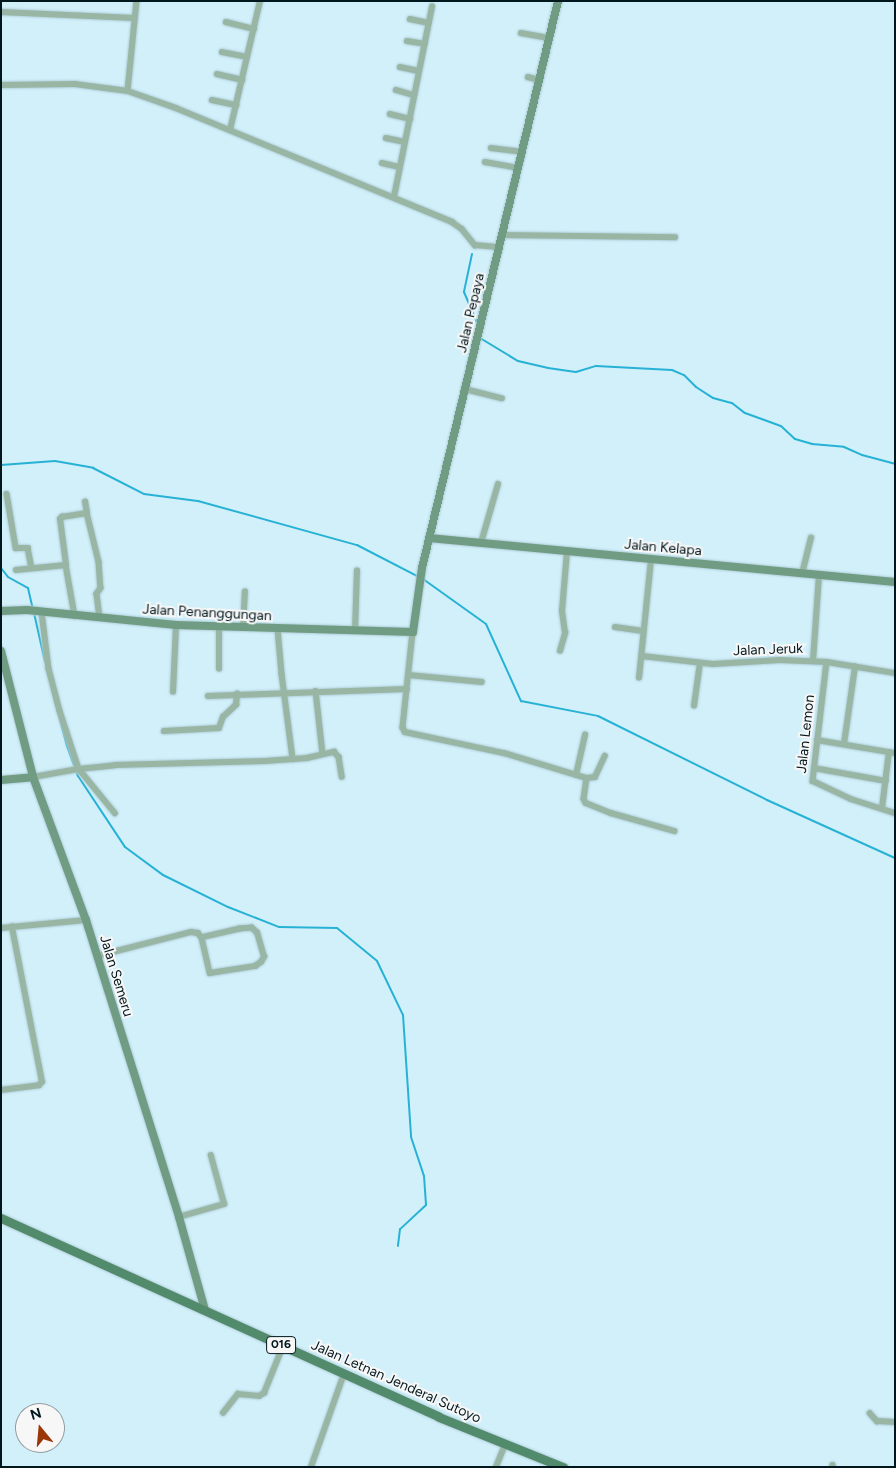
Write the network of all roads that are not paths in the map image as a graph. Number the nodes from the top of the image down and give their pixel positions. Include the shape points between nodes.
1 (137, 1) edge
2 (558, 1) edge
3 (258, 2) edge
4 (432, 7) dead end
5 (1, 12) edge
6 (134, 18) junction
7 (410, 19) dead end
8 (226, 22) dead end
9 (429, 23) junction
10 (254, 29) junction
11 (520, 34) dead end
12 (549, 38) junction
13 (407, 41) dead end
14 (425, 44) junction
15 (222, 52) dead end
16 (247, 57) junction
17 (400, 67) dead end
18 (419, 71) junction
19 (217, 74) dead end
20 (528, 77) dead end
21 (242, 80) junction
22 (539, 80) junction
23 (1, 85) edge
24 (396, 90) dead end
25 (128, 91) junction
26 (414, 95) junction
27 (212, 100) dead end
28 (236, 104) junction
29 (390, 114) dead end
30 (410, 118) junction
31 (230, 130) junction
32 (386, 138) dead end
33 (405, 142) junction
34 (491, 148) dead end
35 (522, 152) junction
36 (485, 162) dead end
37 (382, 163) dead end
38 (400, 167) junction
39 (518, 168) junction
40 (394, 197) junction
41 (502, 235) junction
42 (675, 237) dead end
43 (499, 247) junction
44 (465, 389) junction
45 (502, 398) dead end
46 (498, 484) dead end
47 (8, 494) dead end
48 (85, 502) dead end
49 (87, 513) junction
50 (429, 538) junction
51 (811, 538) dead end
52 (481, 544) junction
53 (566, 552) junction
54 (651, 560) junction
55 (66, 565) junction
56 (32, 568) junction
57 (16, 570) dead end
58 (357, 571) dead end
59 (802, 574) junction
60 (819, 575) junction
61 (895, 582) edge
62 (245, 592) dead end
63 (1, 611) edge
64 (40, 612) junction
65 (75, 616) junction
66 (100, 618) junction
67 (176, 625) junction
68 (220, 627) junction
69 (615, 627) dead end
70 (243, 628) junction
71 (278, 629) junction
72 (355, 631) junction
73 (643, 631) junction
74 (412, 632) junction
75 (1, 651) edge
76 (560, 651) dead end
77 (642, 656) junction
78 (812, 662) junction
79 (827, 662) junction
80 (700, 663) junction
81 (855, 666) junction
82 (219, 669) dead end
83 (895, 673) edge
84 (409, 675) junction
85 (639, 678) dead end
86 (482, 682) dead end
87 (407, 688) junction
88 (316, 691) junction
89 (173, 692) dead end
90 (284, 692) junction
91 (237, 694) junction
92 (208, 696) dead end
93 (694, 706) dead end
94 (164, 730) dead end
95 (585, 735) dead end
96 (817, 740) junction
97 (844, 744) junction
98 (892, 752) edge
99 (323, 754) junction
100 (605, 756) dead end
101 (293, 759) junction
102 (814, 768) junction
103 (79, 769) junction
104 (576, 774) junction
105 (342, 777) dead end
106 (33, 778) junction
107 (587, 778) junction
108 (1, 780) edge
109 (886, 781) junction
110 (882, 808) junction
111 (115, 813) dead end
112 (895, 813) edge
113 (674, 831) dead end
114 (86, 920) junction
115 (12, 927) junction
116 (1, 928) edge
117 (202, 938) junction
118 (97, 956) junction
119 (1, 1090) edge
120 (211, 1156) dead end
121 (179, 1217) junction
122 (1, 1218) edge
123 (205, 1310) junction
124 (283, 1346) junction
125 (344, 1374) junction
126 (223, 1413) dead end
127 (870, 1413) dead end
128 (895, 1422) edge
129 (505, 1445) junction
130 (311, 1467) edge
131 (496, 1467) edge
132 (563, 1467) edge

1 - 6 street
2 - 12 street, Jalan Pepaya
3 - 10 street
4 - 9 street
5 - 6 street
6 - 25 street
7 - 9 street
8 - 10 street
9 - 14 street
10 - 16 street
11 - 12 street
12 - 22 street, Jalan Pepaya
13 - 14 street
14 - 18 street
15 - 16 street
16 - 21 street
17 - 18 street
18 - 26 street
19 - 21 street
20 - 22 street
21 - 28 street
22 - 35 street, Jalan Pepaya
23 - 25 street via 75,84
24 - 26 street
25 - 31 street
26 - 30 street
27 - 28 street
28 - 31 street
29 - 30 street
30 - 33 street
31 - 40 street
32 - 33 street
33 - 38 street
34 - 35 street
35 - 39 street, Jalan Pepaya
36 - 39 street
37 - 38 street
38 - 40 street
39 - 41 street, Jalan Pepaya
40 - 43 street via 454,223 475,245
41 - 42 street
41 - 43 street, Jalan Pepaya
43 - 44 street, Jalan Pepaya
44 - 45 street
44 - 50 street, Jalan Pepaya
46 - 52 street
47 - 56 street via 15,547 28,548
48 - 49 street
49 - 55 street via 60,519
49 - 66 street via 99,562 102,588 97,594
50 - 52 street, Jalan Kelapa
50 - 74 street, Jalan Pepaya
51 - 59 street
52 - 53 street, Jalan Kelapa
53 - 54 street, Jalan Kelapa
53 - 76 street via 562,611 566,633
54 - 59 street, Jalan Kelapa
54 - 73 street
55 - 56 street
55 - 65 street
56 - 57 street
58 - 72 street
59 - 60 street, Jalan Kelapa
60 - 61 street, Jalan Kelapa
60 - 78 street
62 - 70 street
63 - 64 street, Jalan Penanggungan
64 - 65 street, Jalan Penanggungan
64 - 103 street via 49,669
65 - 66 street, Jalan Penanggungan
66 - 67 street, Jalan Penanggungan
67 - 68 street, Jalan Penanggungan
67 - 89 street
68 - 70 street, Jalan Penanggungan
68 - 82 street
69 - 73 street
70 - 71 street, Jalan Penanggungan
71 - 72 street, Jalan Penanggungan
71 - 90 street
72 - 74 street, Jalan Penanggungan
73 - 77 street
74 - 84 street
75 - 106 street, Jalan Semeru
77 - 80 street, Jalan Jeruk
77 - 85 street
78 - 79 street, Jalan Jeruk
78 - 80 street, Jalan Jeruk
79 - 81 street, Jalan Jeruk
79 - 96 street, Jalan Lemon
80 - 93 street
81 - 83 street, Jalan Jeruk
81 - 97 street
84 - 86 street
84 - 87 street
87 - 88 street
87 - 104 street via 403,727 406,733 476,746
88 - 90 street
88 - 99 street
90 - 91 street
90 - 101 street
91 - 92 street
91 - 94 street via 236,705 223,717 219,728
95 - 104 street
96 - 97 street
96 - 102 street, Jalan Lemon
97 - 98 street
98 - 109 street
99 - 101 street
99 - 105 street via 337,754
100 - 107 street via 595,777
101 - 103 street
102 - 109 street
102 - 110 street, Jalan Lemon via 815,783
103 - 106 street
103 - 111 street
104 - 107 street
106 - 108 street
106 - 114 street, Jalan Semeru
107 - 113 street via 586,803
109 - 110 street
110 - 112 street, Jalan Lemon
114 - 115 street
114 - 118 street, Jalan Semeru
115 - 116 street
115 - 119 street via 42,1082
117 - 117 street via 210,973 255,966 264,957 257,933 252,928
117 - 118 street via 192,932
118 - 121 street, Jalan Semeru
120 - 121 street via 224,1204
121 - 123 street, Jalan Semeru
122 - 123 main road, Jalan Letnan Jenderal Sutoyo / 016
123 - 124 main road, Jalan Letnan Jenderal Sutoyo / 016
124 - 125 main road, Jalan Letnan Jenderal Sutoyo / 016
124 - 126 street via 264,1394 238,1394
125 - 129 main road, Jalan Letnan Jenderal Sutoyo / 016
125 - 130 street
127 - 128 street via 877,1421
129 - 131 street
129 - 132 main road, Jalan Letnan Jenderal Sutoyo / 016

